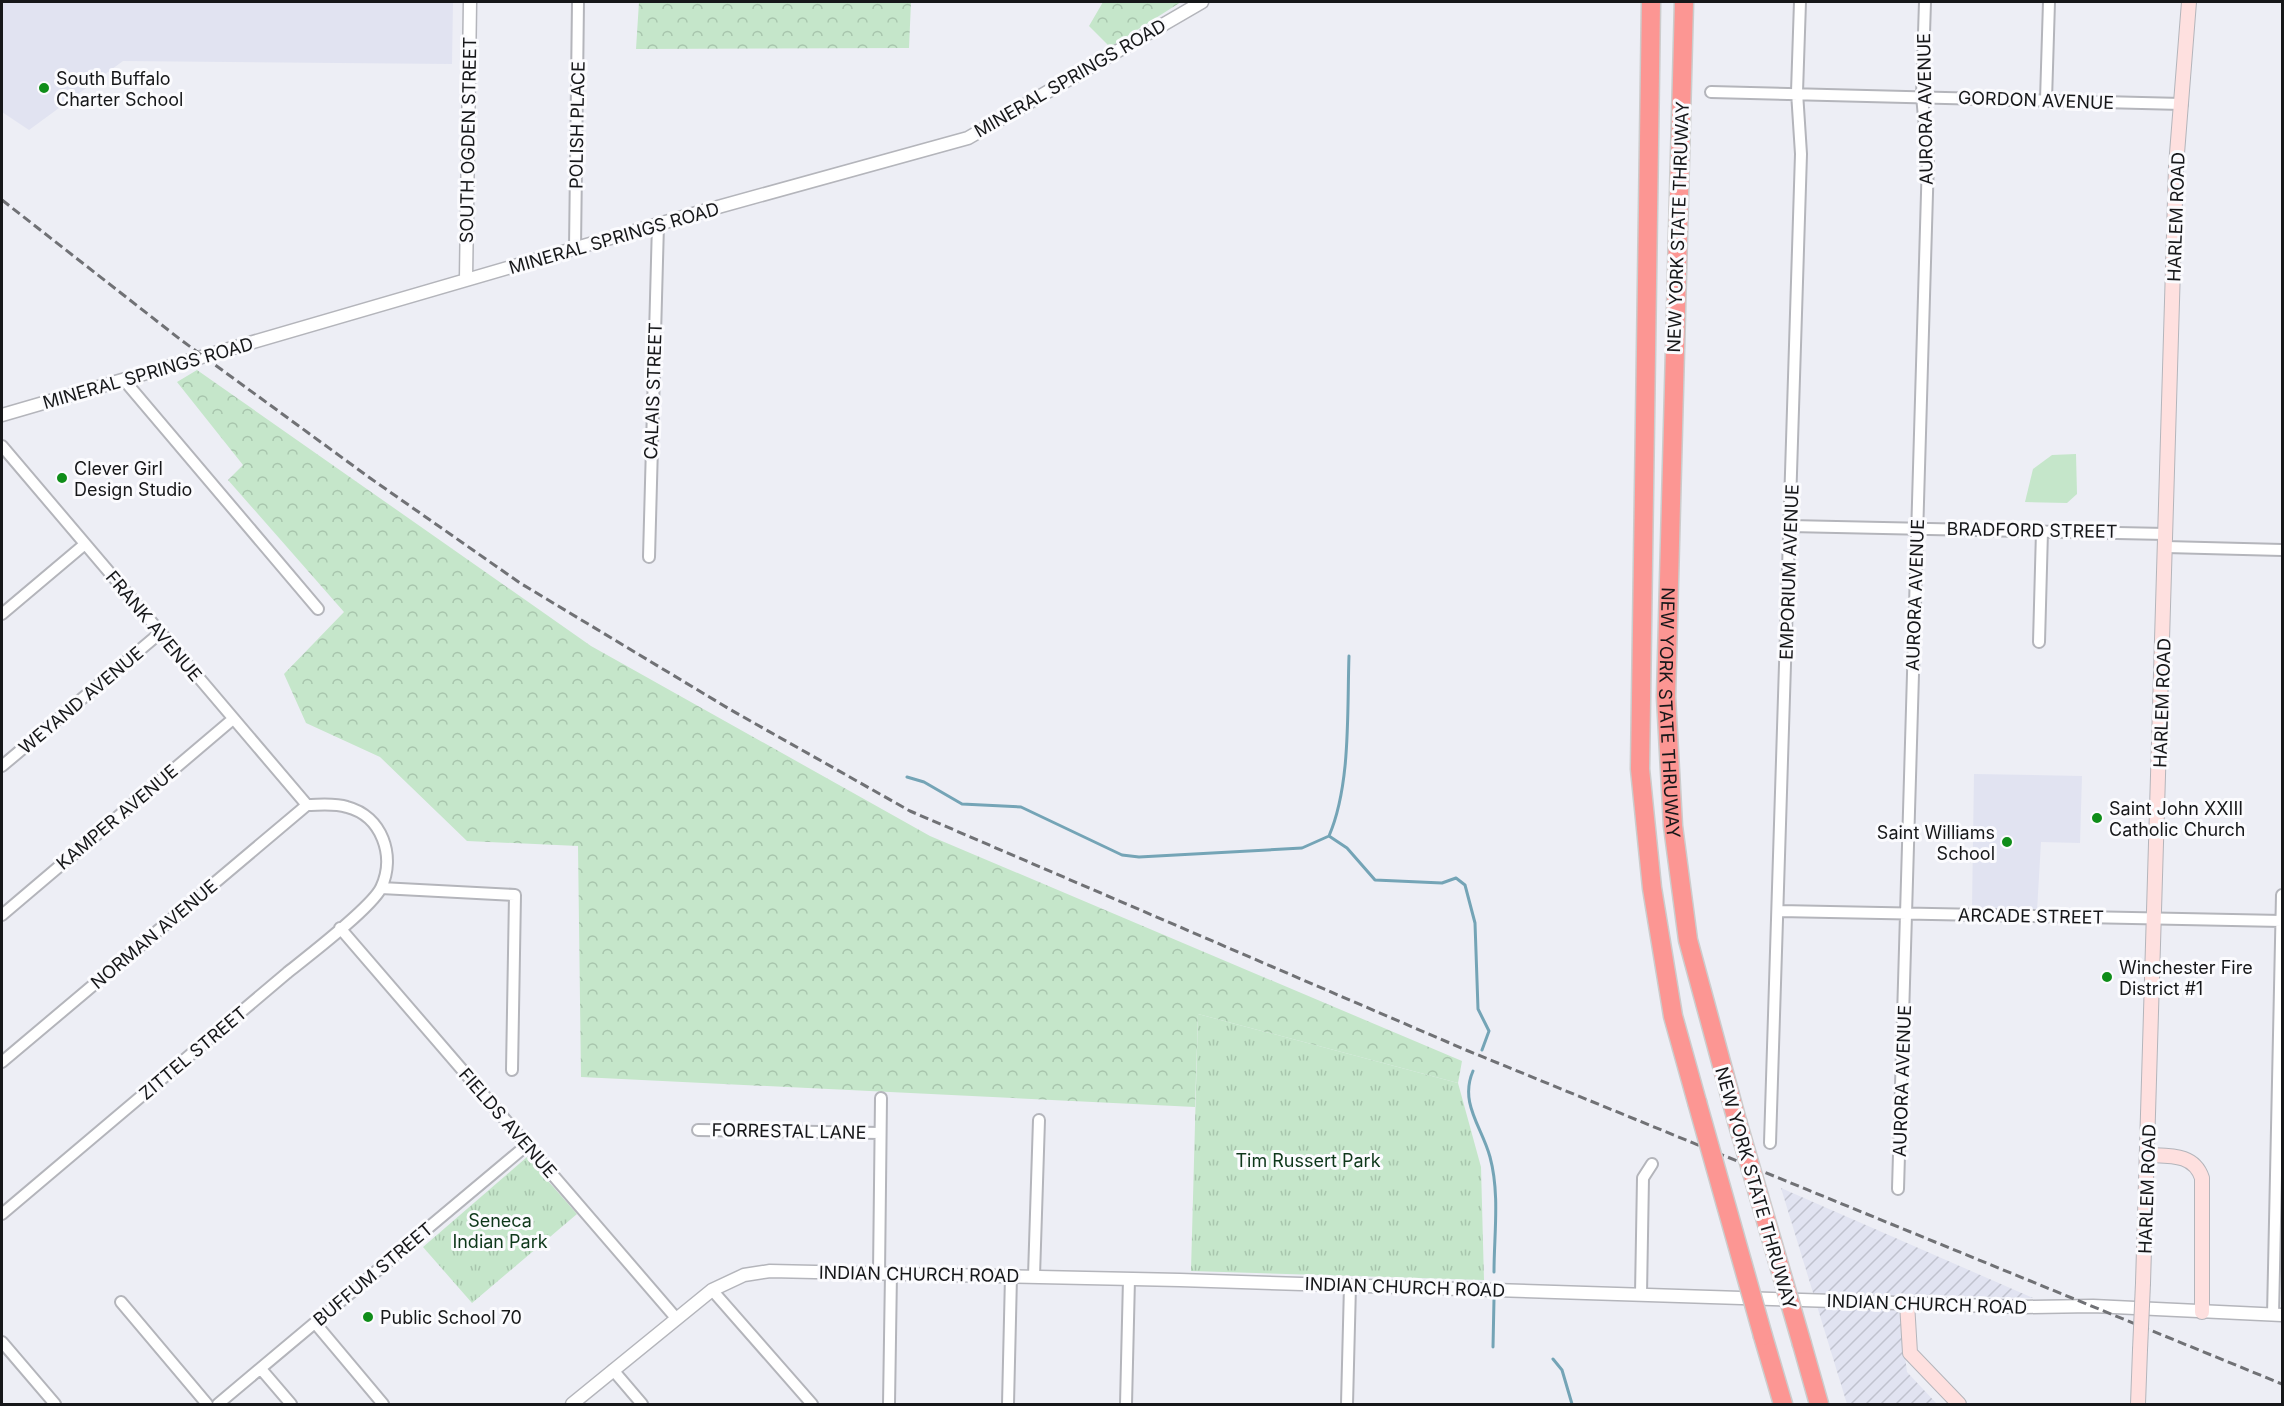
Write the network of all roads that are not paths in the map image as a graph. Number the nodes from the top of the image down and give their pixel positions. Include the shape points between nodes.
1 (470, 2) edge
2 (578, 2) edge
3 (1202, 2) edge
4 (1651, 2) edge
5 (1684, 2) edge
6 (1800, 2) edge
7 (1925, 2) edge
8 (2049, 2) edge
9 (2188, 2) edge
10 (1711, 92) dead end
11 (1797, 92) junction
12 (1922, 96) junction
13 (2046, 100) junction
14 (2182, 104) junction
15 (658, 224) junction
16 (575, 248) junction
17 (466, 279) junction
18 (124, 380) junction
19 (2, 415) edge
20 (4, 454) edge
21 (1790, 526) junction
22 (1917, 528) junction
23 (2042, 531) junction
24 (2166, 540) junction
25 (85, 544) junction
26 (2283, 550) edge
27 (648, 557) dead end
28 (318, 609) dead end
29 (2, 614) edge
30 (160, 633) junction
31 (2039, 642) dead end
32 (233, 719) junction
33 (2, 766) edge
34 (307, 805) junction
35 (381, 888) junction
36 (2283, 895) edge
37 (1779, 911) junction
38 (1906, 914) junction
39 (2, 915) edge
40 (2155, 918) junction
41 (2282, 921) edge
42 (340, 928) junction
43 (2, 1062) edge
44 (512, 1070) dead end
45 (881, 1098) dead end
46 (1039, 1120) dead end
47 (698, 1130) dead end
48 (880, 1133) junction
49 (1770, 1143) dead end
50 (527, 1144) junction
51 (2149, 1155) junction
52 (1652, 1164) dead end
53 (1898, 1189) dead end
54 (2, 1214) edge
55 (885, 1273) junction
56 (1011, 1276) junction
57 (1034, 1276) junction
58 (1129, 1279) junction
59 (1350, 1285) junction
60 (712, 1290) junction
61 (1641, 1294) junction
62 (121, 1302) dead end
63 (1907, 1303) junction
64 (2202, 1312) junction
65 (2278, 1315) edge
66 (676, 1318) junction
67 (315, 1323) junction
68 (2, 1342) edge
69 (1770, 1364) junction
70 (261, 1369) junction
71 (613, 1370) junction
72 (55, 1404) edge
73 (207, 1404) edge
74 (218, 1404) edge
75 (291, 1404) edge
76 (383, 1404) edge
77 (572, 1404) edge
78 (642, 1404) edge
79 (812, 1404) edge
80 (889, 1404) edge
81 (1008, 1404) edge
82 (1126, 1404) edge
83 (1347, 1404) edge
84 (1772, 1404) edge
85 (1783, 1404) edge
86 (1819, 1404) edge
87 (1959, 1404) edge
88 (2138, 1404) edge

1 - 17 street, SOUTH OGDEN STREET
2 - 16 street, POLISH PLACE
3 - 15 street, MINERAL SPRINGS ROAD via 968,138
4 - 69 highway, NEW YORK STATE THRUWAY, bridge via 1640,769 1652,888 1673,1016
5 - 86 highway, NEW YORK STATE THRUWAY, bridge via 1666,697 1673,826 1688,940
6 - 11 street, EMPORIUM AVENUE
7 - 12 street, AURORA AVENUE
8 - 13 street
9 - 14 main road, HARLEM ROAD
10 - 11 street, GORDON AVENUE
11 - 12 street, GORDON AVENUE
11 - 21 street, EMPORIUM AVENUE via 1801,154
12 - 13 street, GORDON AVENUE
12 - 22 street, AURORA AVENUE via 1928,159
13 - 14 street, GORDON AVENUE
14 - 24 main road, HARLEM ROAD via 2176,166
15 - 16 street, MINERAL SPRINGS ROAD
15 - 27 street, CALAIS STREET
16 - 17 street, MINERAL SPRINGS ROAD
17 - 18 street, MINERAL SPRINGS ROAD
18 - 19 street, MINERAL SPRINGS ROAD
18 - 28 street
20 - 25 street, FRANK AVENUE
21 - 22 street, BRADFORD STREET
21 - 37 street, EMPORIUM AVENUE
22 - 23 street, BRADFORD STREET
22 - 38 street, AURORA AVENUE
23 - 24 street, BRADFORD STREET
23 - 31 street
24 - 26 street, BRADFORD STREET
24 - 40 main road, HARLEM ROAD
25 - 29 street
25 - 30 street, FRANK AVENUE
30 - 32 street, FRANK AVENUE
30 - 33 street, WEYAND AVENUE
32 - 34 street, FRANK AVENUE
32 - 39 street, KAMPER AVENUE
34 - 35 street via 347,806 373,822 380,831 388,862
34 - 43 street, NORMAN AVENUE
35 - 42 street, ZITTEL STREET
35 - 44 street via 515,895
36 - 41 street
37 - 38 street, ARCADE STREET
37 - 49 street, EMPORIUM AVENUE
38 - 40 street, ARCADE STREET
38 - 53 street, AURORA AVENUE
40 - 41 street, ARCADE STREET
40 - 51 main road, HARLEM ROAD
41 - 65 street
42 - 50 street, FIELDS AVENUE
42 - 54 street, ZITTEL STREET
45 - 48 street
46 - 57 street
47 - 48 street, FORRESTAL LANE
48 - 55 street
50 - 66 street, FIELDS AVENUE
50 - 67 street, BUFFUM STREET
51 - 64 main road via 2191,1160 2199,1167
51 - 88 main road, HARLEM ROAD, bridge
52 - 61 street via 1643,1178
55 - 56 street, INDIAN CHURCH ROAD
55 - 60 street, INDIAN CHURCH ROAD via 770,1270 744,1275
55 - 80 street
56 - 57 street, INDIAN CHURCH ROAD
56 - 81 street
57 - 58 street, INDIAN CHURCH ROAD
58 - 59 street, INDIAN CHURCH ROAD
58 - 82 street
59 - 61 street, INDIAN CHURCH ROAD
59 - 83 street
60 - 66 street, INDIAN CHURCH ROAD
60 - 79 street
61 - 63 street, INDIAN CHURCH ROAD
62 - 73 street
63 - 64 street, INDIAN CHURCH ROAD
63 - 87 main road via 1910,1353
64 - 65 street, INDIAN CHURCH ROAD
66 - 71 street, INDIAN CHURCH ROAD
67 - 70 street, BUFFUM STREET
67 - 76 street
68 - 72 street
69 - 84 highway
69 - 85 highway, NEW YORK STATE THRUWAY
70 - 74 street, BUFFUM STREET
70 - 75 street
71 - 77 street, INDIAN CHURCH ROAD
71 - 78 street

